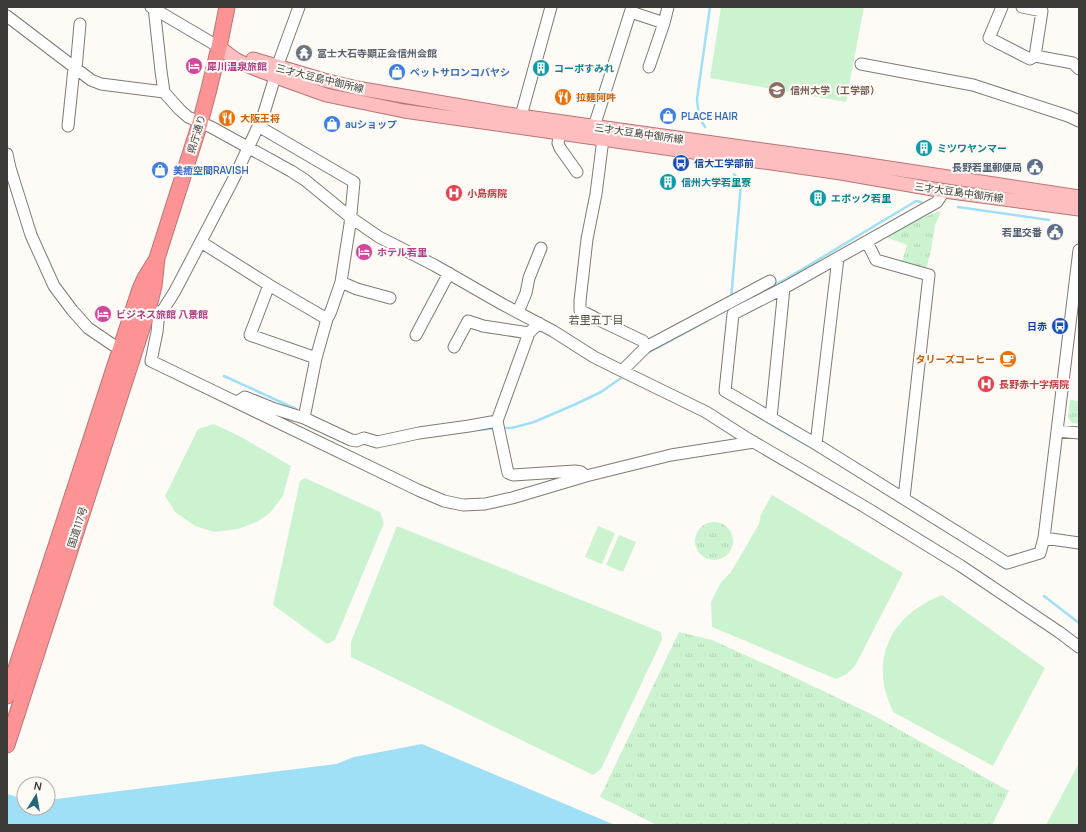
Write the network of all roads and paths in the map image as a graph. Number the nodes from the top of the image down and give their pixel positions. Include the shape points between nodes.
1 (227, 7) edge
2 (299, 7) edge
3 (551, 7) edge
4 (668, 7) edge
5 (1002, 7) edge
6 (1022, 7) edge
7 (153, 8) edge
8 (631, 10) edge
9 (7, 16) edge
10 (664, 23) junction
11 (80, 24) dead end
12 (219, 47) junction
13 (1035, 56) junction
14 (861, 64) dead end
15 (649, 67) dead end
16 (75, 68) junction
17 (1079, 69) edge
18 (276, 72) junction
19 (164, 92) junction
20 (1079, 121) edge
21 (519, 122) junction
22 (200, 123) junction
23 (68, 126) dead end
24 (258, 126) junction
25 (598, 133) junction
26 (560, 134) junction
27 (248, 148) junction
28 (7, 154) edge
29 (577, 172) dead end
30 (944, 191) junction
31 (1079, 197) edge
32 (1079, 209) edge
33 (350, 217) junction
34 (201, 242) junction
35 (867, 242) junction
36 (541, 248) dead end
37 (1079, 250) edge
38 (838, 258) junction
39 (449, 273) junction
40 (341, 282) junction
41 (770, 282) dead end
42 (269, 285) junction
43 (784, 288) junction
44 (390, 298) dead end
45 (147, 309) junction
46 (518, 312) junction
47 (327, 319) junction
48 (538, 323) junction
49 (530, 333) junction
50 (416, 335) dead end
51 (454, 347) dead end
52 (646, 347) junction
53 (121, 354) junction
54 (316, 358) junction
55 (622, 371) junction
56 (237, 402) junction
57 (304, 418) junction
58 (771, 418) junction
59 (498, 426) junction
60 (1057, 431) junction
61 (1079, 433) edge
62 (754, 442) junction
63 (816, 444) junction
64 (586, 476) junction
65 (904, 498) junction
66 (1044, 538) junction
67 (1079, 543) edge
68 (1079, 647) edge
69 (7, 696) edge
70 (7, 745) edge

1 - 12 highway, 県庁通り
2 - 18 street
3 - 21 street
4 - 10 street
5 - 13 street via 989,38 1030,59
6 - 13 street via 1042,11
7 - 12 street
7 - 19 street
8 - 10 street
8 - 25 street
9 - 16 street
10 - 15 street
11 - 16 street
12 - 18 main road, 三才大豆島中御所線
12 - 22 highway, 県庁通り
13 - 17 street via 1073,63
14 - 20 street via 974,85
16 - 19 street via 101,84
16 - 23 street
18 - 21 main road, 三才大豆島中御所線
18 - 24 street
19 - 22 street via 188,117
21 - 25 main road, 三才大豆島中御所線
21 - 26 main road, 三才大豆島中御所線
22 - 27 street
22 - 45 highway, 県庁通り via 157,258 154,286
24 - 27 street
24 - 33 street via 354,182
25 - 26 main road, 三才大豆島中御所線
25 - 30 main road, 三才大豆島中御所線
25 - 31 main road, 三才大豆島中御所線 via 843,161
25 - 52 street via 596,194 587,239 580,310 642,341
26 - 29 street via 560,148
27 - 33 street via 301,177
27 - 34 street
28 - 53 street via 31,235 54,286 88,328
30 - 32 main road, 三才大豆島中御所線
30 - 35 street via 937,202
33 - 39 street via 379,237
33 - 40 street
34 - 42 street
34 - 45 street via 163,310
35 - 38 street
35 - 65 street via 876,260 929,275
36 - 46 street
37 - 60 street
38 - 43 street
38 - 63 street
39 - 46 street
39 - 50 street
40 - 44 street
40 - 47 street
41 - 52 street
42 - 47 street
42 - 54 street via 250,335
43 - 58 street
43 - 58 street via 733,314 725,391
45 - 53 highway, 国道117号
45 - 56 street via 157,332 151,361
46 - 48 street
47 - 54 street
48 - 49 street
48 - 55 street
49 - 51 street via 483,326 468,321
49 - 59 street
52 - 55 street
53 - 69 highway, 国道117号
53 - 70 highway, 国道117号
54 - 57 street
55 - 62 street via 706,412
56 - 57 street via 245,397
56 - 64 street via 444,501 463,505 485,504
57 - 59 street via 351,440 377,442 469,426
58 - 63 street
59 - 64 street via 508,473 513,475 575,471
60 - 61 street
60 - 66 street
62 - 64 street via 672,455
62 - 68 street via 961,566
63 - 65 street
65 - 66 street via 1007,563 1040,553
66 - 67 street

